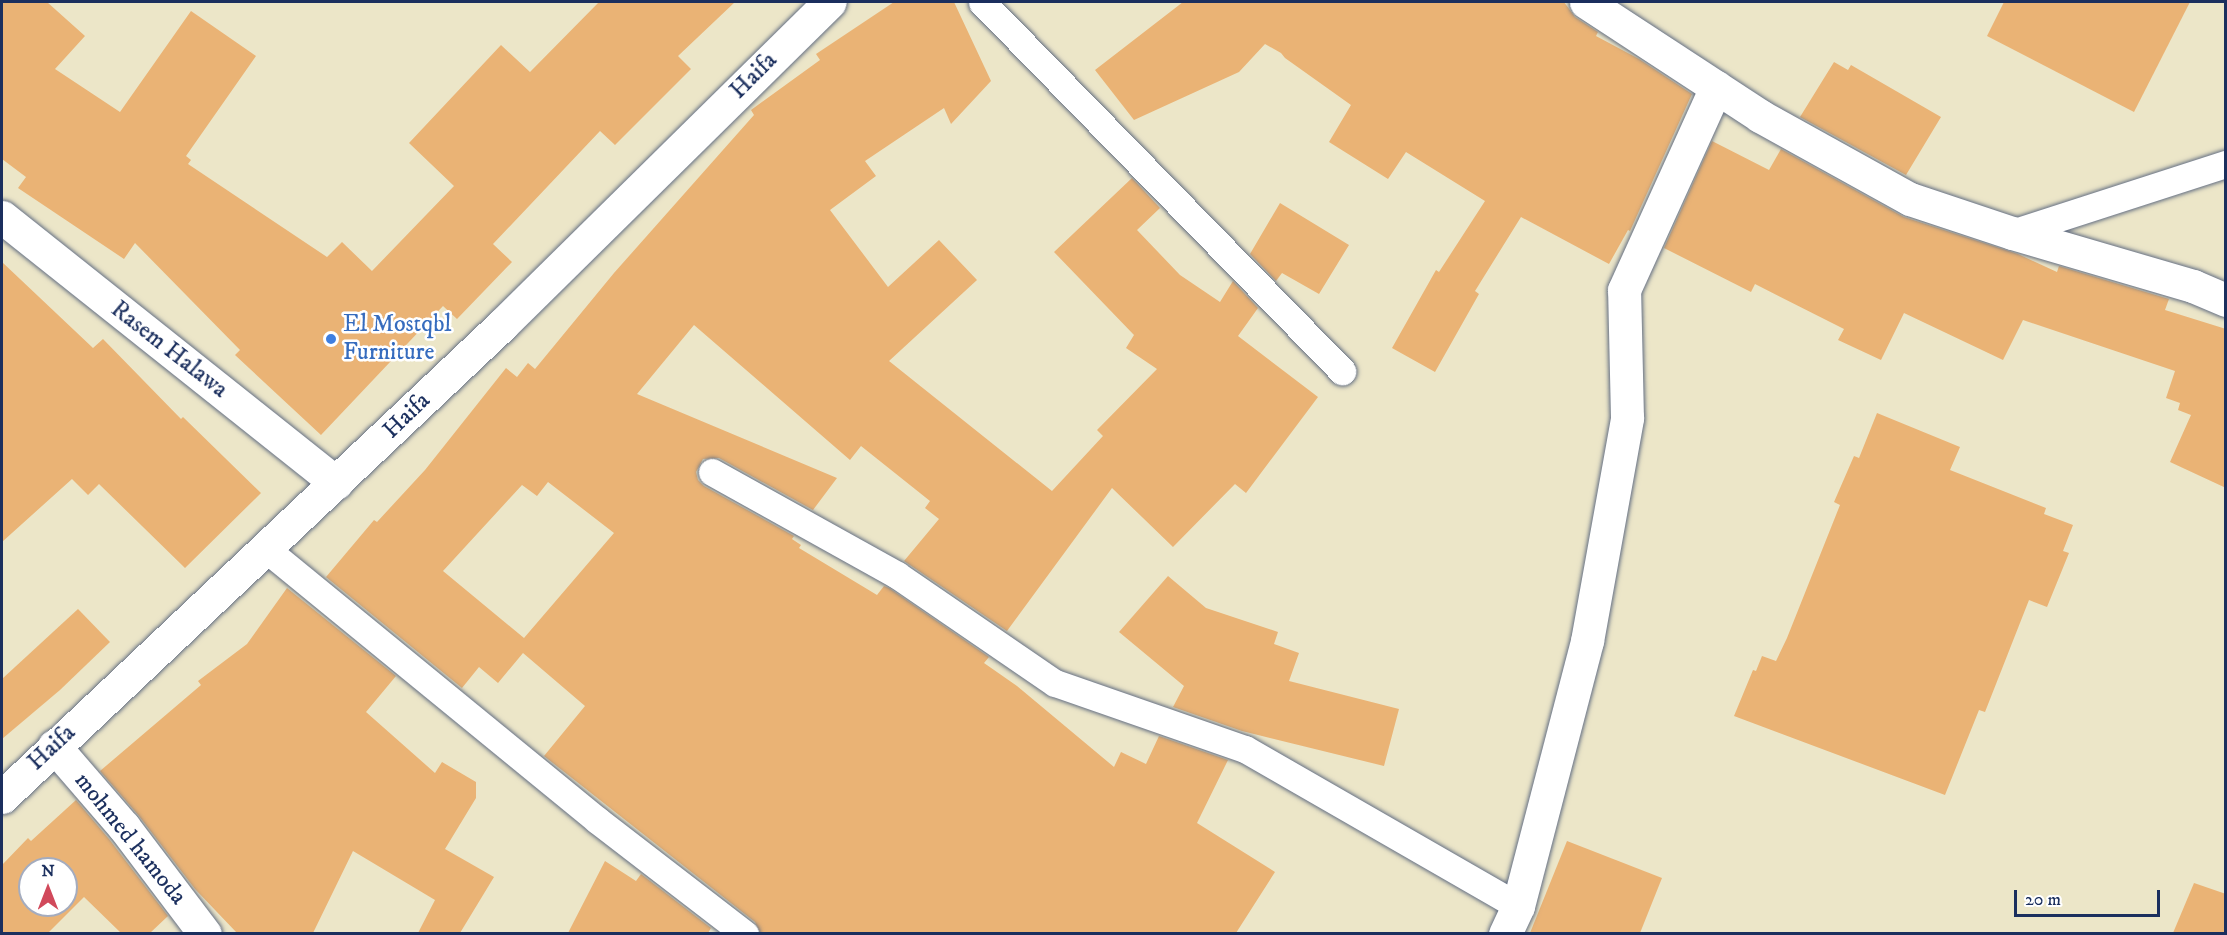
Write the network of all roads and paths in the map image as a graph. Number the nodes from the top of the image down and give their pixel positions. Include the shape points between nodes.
1 (829, 2) edge
2 (982, 2) edge
3 (1586, 2) edge
4 (1716, 87) junction
5 (2226, 164) edge
6 (2, 217) edge
7 (2012, 233) junction
8 (2226, 300) edge
9 (1342, 371) dead end
10 (712, 472) dead end
11 (336, 483) junction
12 (266, 549) junction
13 (54, 746) junction
14 (2, 797) edge
15 (1512, 920) edge
16 (205, 933) edge
17 (745, 933) edge

1 - 11 street, Haifa
2 - 9 lane
3 - 4 street
4 - 7 street via 1760,116 1910,199
4 - 15 street via 1624,290 1624,430 1587,641
5 - 7 lane
6 - 11 street, Rasem Halawa
7 - 8 street via 2193,286
10 - 15 lane via 897,575 1054,683 1245,749
11 - 12 street, Haifa
12 - 13 street, Haifa
12 - 17 lane via 597,820
13 - 14 street, Haifa
13 - 16 street, mohmed hamoda via 124,827

